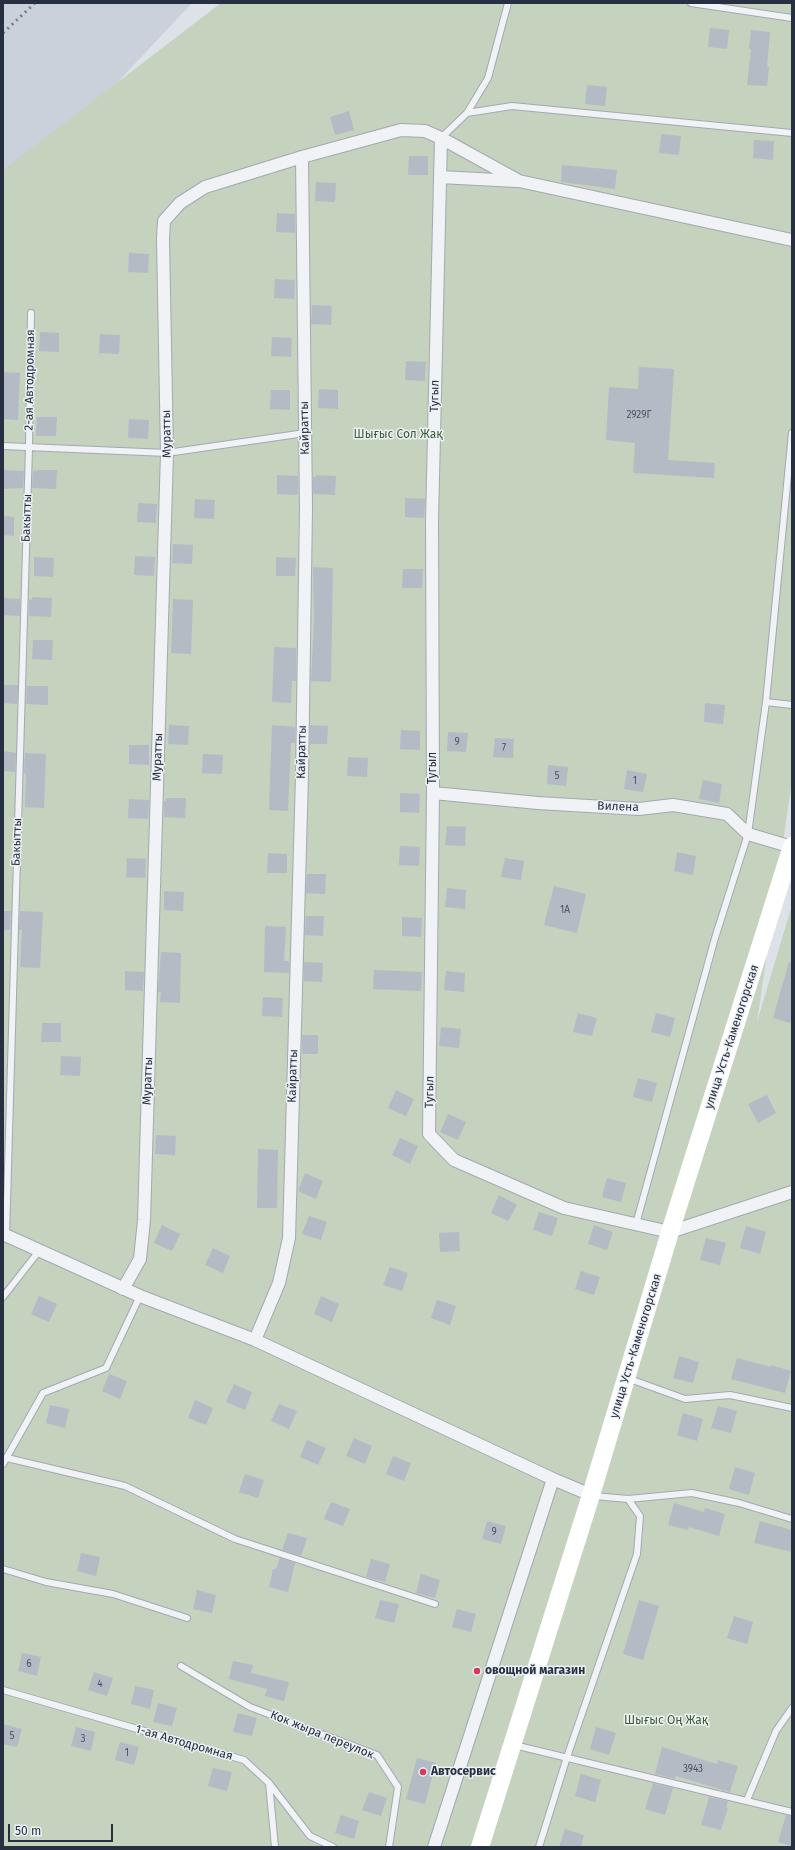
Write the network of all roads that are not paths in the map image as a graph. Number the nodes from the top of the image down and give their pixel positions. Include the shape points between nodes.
1 (508, 3) edge
2 (692, 3) edge
3 (792, 18) edge
4 (467, 113) junction
5 (792, 133) edge
6 (441, 138) junction
7 (302, 157) junction
8 (440, 177) junction
9 (519, 181) junction
10 (792, 240) edge
11 (31, 313) dead end
12 (305, 433) junction
13 (792, 433) edge
14 (3, 446) edge
15 (29, 447) junction
16 (167, 453) junction
17 (791, 459) edge
18 (766, 702) junction
19 (792, 705) edge
20 (434, 793) junction
21 (748, 834) junction
22 (792, 846) edge
23 (792, 1192) edge
24 (636, 1224) junction
25 (670, 1232) junction
26 (5, 1235) edge
27 (39, 1251) junction
28 (124, 1289) junction
29 (140, 1296) junction
30 (3, 1297) edge
31 (255, 1340) junction
32 (626, 1378) junction
33 (792, 1408) edge
34 (7, 1458) junction
35 (3, 1464) edge
36 (553, 1479) junction
37 (591, 1495) junction
38 (628, 1499) junction
39 (792, 1519) edge
40 (3, 1569) edge
41 (434, 1604) dead end
42 (187, 1618) dead end
43 (181, 1666) dead end
44 (3, 1690) edge
45 (792, 1708) edge
46 (512, 1744) junction
47 (567, 1757) junction
48 (269, 1783) junction
49 (747, 1800) junction
50 (792, 1812) edge
51 (276, 1847) edge
52 (333, 1847) edge
53 (389, 1847) edge
54 (434, 1847) edge
55 (480, 1847) edge
56 (539, 1847) edge

1 - 4 lane via 488,78
2 - 3 lane
4 - 5 lane via 512,106
4 - 6 lane
6 - 7 street via 425,131 401,130
6 - 8 street, Тугыл
6 - 9 street
7 - 12 street, Кайратты
7 - 16 street, Муратты via 205,187 180,203 164,221
8 - 9 street
8 - 20 street, Тугыл via 432,520
9 - 10 street
11 - 15 lane, 2-ая Автодромная
12 - 16 lane
12 - 31 street, Кайратты via 302,768 289,1238 279,1283
13 - 17 lane
14 - 15 lane
15 - 16 lane
15 - 26 lane, Бакытты
16 - 28 street, Муратты via 144,1220 140,1259
17 - 18 lane
18 - 19 lane
18 - 21 lane
20 - 21 street, Вилена via 639,809 673,805 727,814
20 - 24 street, Тугыл via 429,1134 454,1160 564,1208
21 - 22 street, Вилена
21 - 24 lane via 715,938
22 - 25 street, улица Усть-Каменогорская
23 - 25 street
24 - 25 street, Тугыл
25 - 32 street, улица Усть-Каменогорская
26 - 27 street
27 - 28 street
27 - 30 lane
28 - 29 street
29 - 31 street
29 - 34 lane via 106,1368 43,1394
31 - 36 street
32 - 33 lane via 685,1399 730,1395
32 - 37 street, улица Усть-Каменогорская
34 - 35 lane
34 - 41 lane via 125,1486 235,1539
36 - 37 street
36 - 54 street
37 - 38 lane
37 - 46 street, улица Усть-Каменогорская
38 - 39 lane via 692,1493 739,1503
38 - 47 lane via 640,1516 637,1554
40 - 42 lane via 46,1582 113,1594
43 - 53 lane, Кок жыра переулок via 250,1707 377,1755 398,1787
44 - 48 lane, 1-ая Автодромная via 244,1760
45 - 49 lane via 776,1731
46 - 47 lane
46 - 55 street, улица Усть-Каменогорская
47 - 49 lane
47 - 56 lane
48 - 51 lane
48 - 52 lane, 1-ая Автодромная via 310,1836
49 - 50 lane

